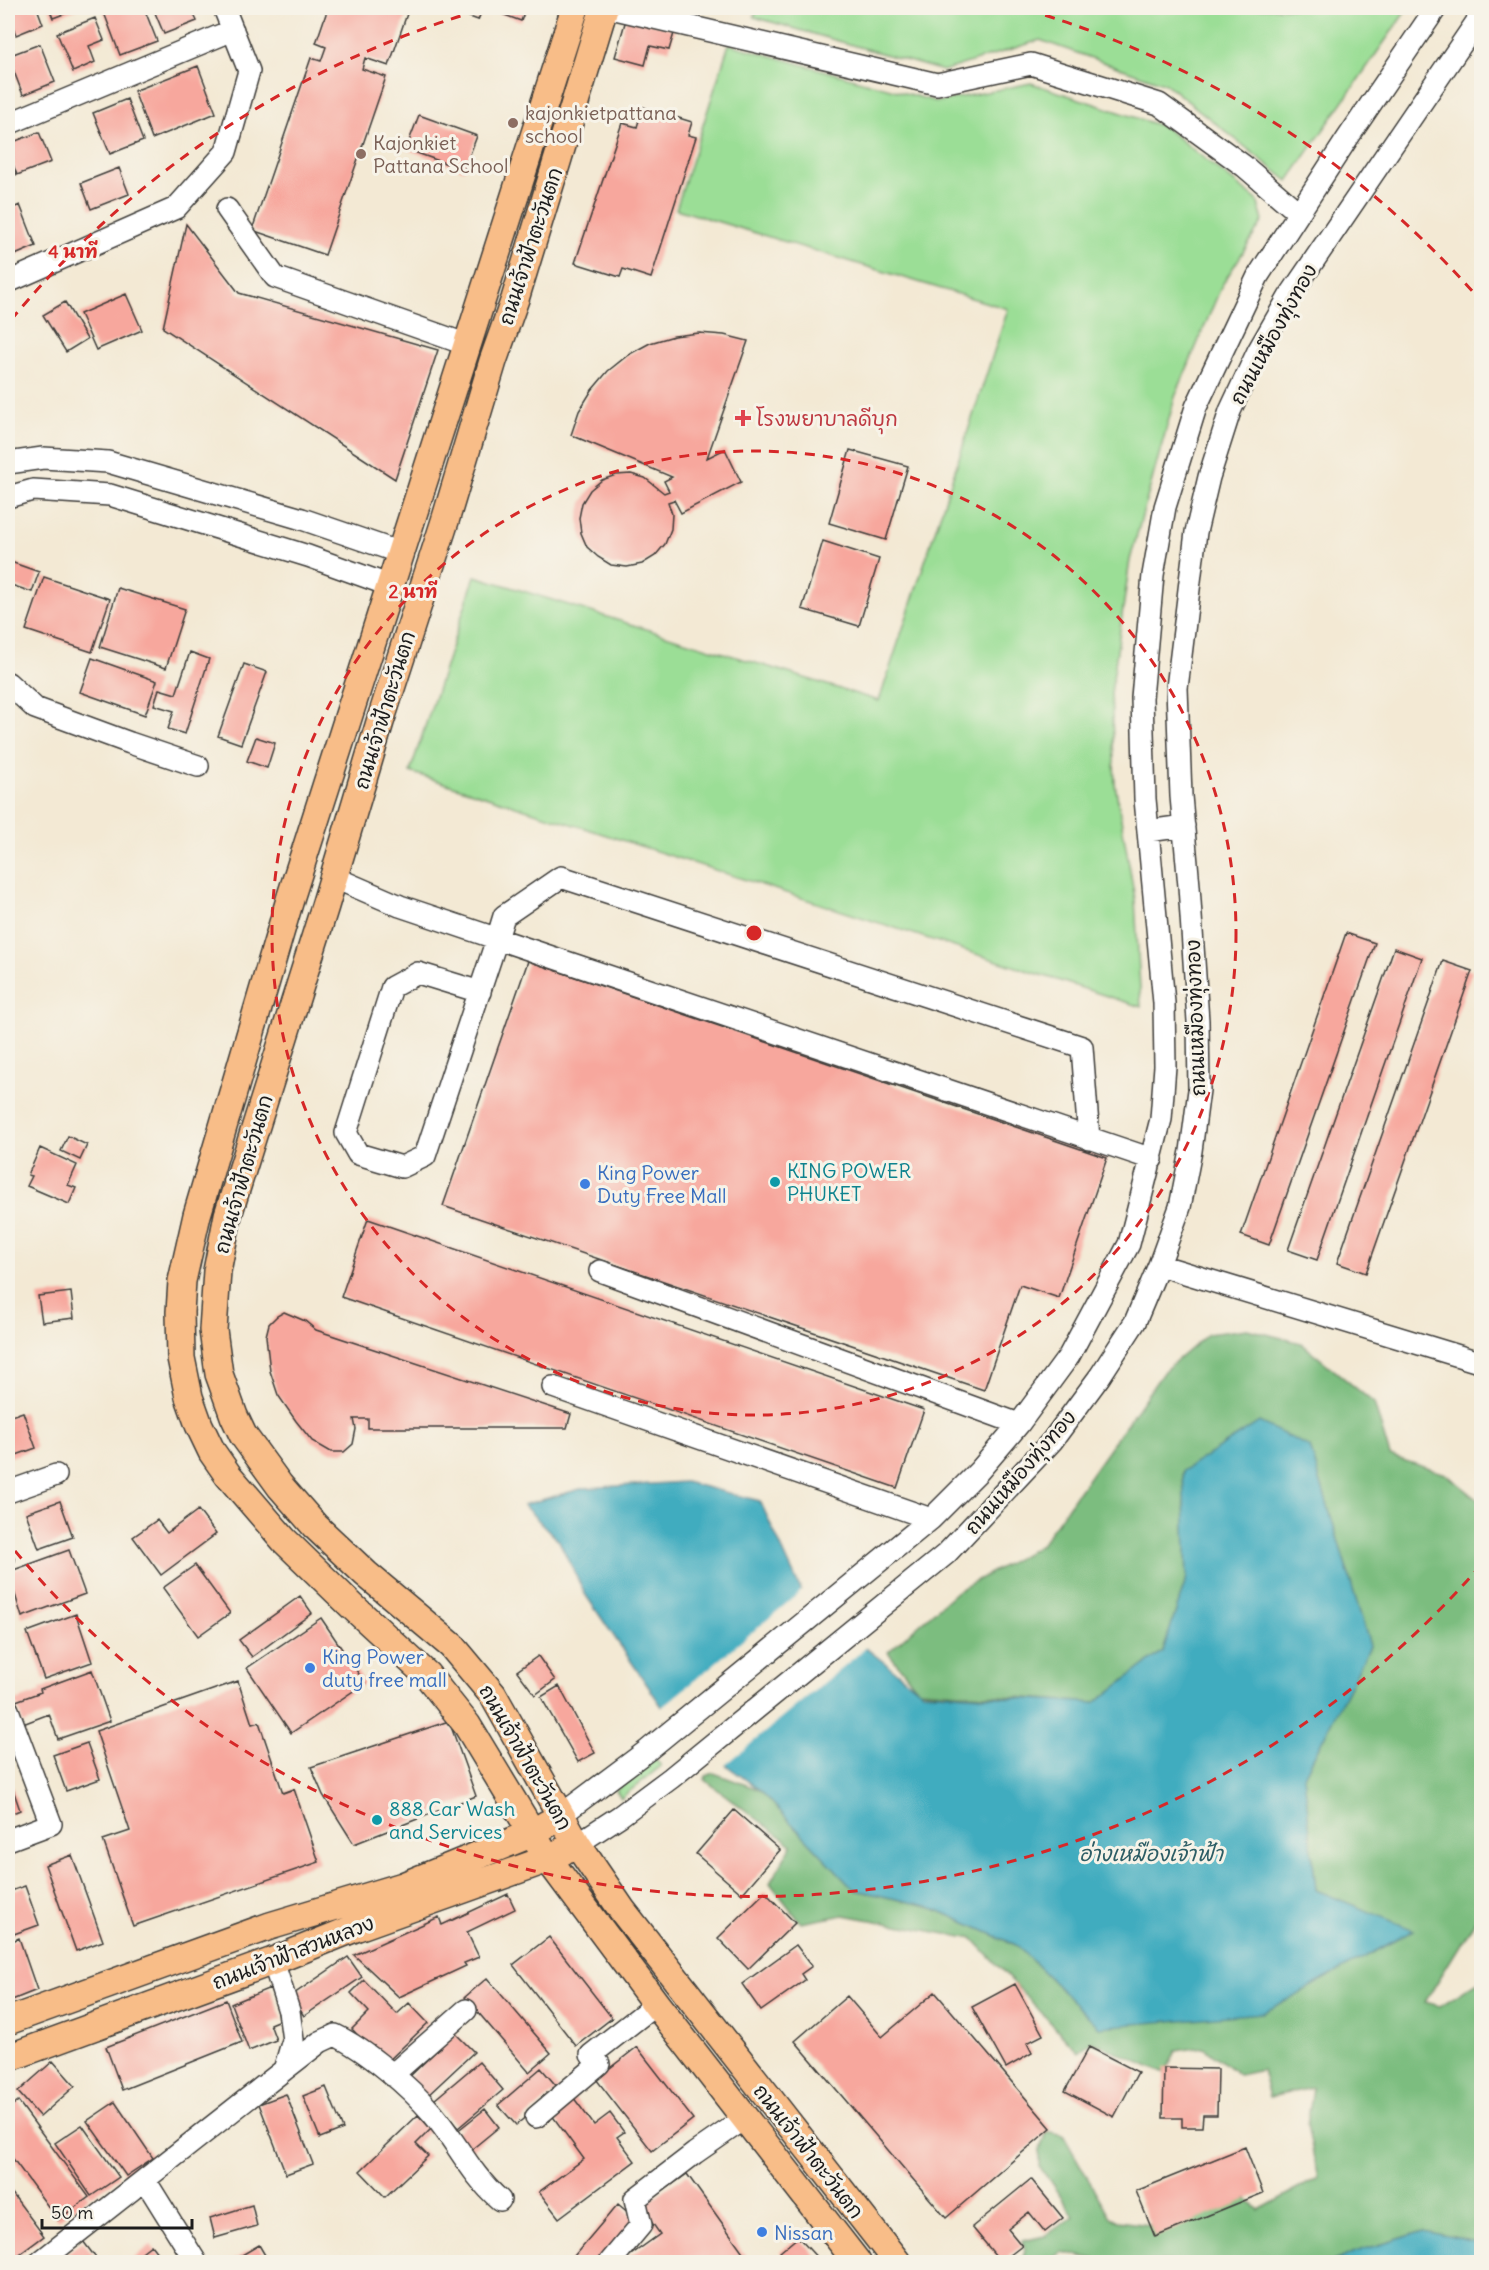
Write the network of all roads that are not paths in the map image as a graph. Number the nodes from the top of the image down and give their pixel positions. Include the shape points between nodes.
1 (224, 8) edge
2 (576, 8) edge
3 (604, 8) edge
4 (611, 8) edge
5 (1436, 8) edge
6 (1482, 14) edge
7 (233, 30) junction
8 (8, 124) edge
9 (227, 209) dead end
10 (1299, 213) junction
11 (8, 282) edge
12 (468, 345) junction
13 (8, 464) edge
14 (8, 497) edge
15 (401, 553) junction
16 (391, 586) junction
17 (8, 683) edge
18 (198, 766) dead end
19 (1184, 826) junction
20 (1148, 831) junction
21 (333, 877) junction
22 (497, 939) junction
23 (480, 992) junction
24 (1089, 1139) junction
25 (1152, 1160) junction
26 (1160, 1265) junction
27 (600, 1271) dead end
28 (1482, 1363) edge
29 (553, 1387) dead end
30 (1018, 1424) junction
31 (56, 1475) dead end
32 (8, 1492) edge
33 (931, 1519) junction
34 (8, 1710) edge
35 (561, 1815) junction
36 (532, 1833) junction
37 (8, 1840) edge
38 (577, 1844) junction
39 (548, 1858) junction
40 (273, 1961) junction
41 (656, 2004) junction
42 (466, 2010) dead end
43 (8, 2021) edge
44 (8, 2058) edge
45 (284, 2070) junction
46 (392, 2075) junction
47 (536, 2117) dead end
48 (744, 2119) junction
49 (146, 2180) junction
50 (500, 2200) dead end
51 (40, 2262) edge
52 (196, 2262) edge
53 (610, 2262) edge
54 (857, 2262) edge
55 (897, 2262) edge

1 - 7 street
2 - 12 main road, ถนนเจ้าฟ้าตะวันตก
3 - 21 main road, ถนนเจ้าฟ้าตะวันตก
4 - 10 street via 937,84 1031,64 1159,104 1244,166
5 - 10 street, ถนนเหมืองทุ่งทอง
6 - 19 street, ถนนเหมืองทุ่งทอง via 1289,297 1230,411 1196,532 1183,631 1177,688
7 - 8 street
7 - 11 street via 249,71 226,152 176,208
9 - 12 street via 275,277
10 - 20 street, ถนนเหมืองทุ่งทอง via 1258,276 1196,407 1165,507 1153,575 1142,698
12 - 15 main road, ถนนเจ้าฟ้าตะวันตก
13 - 15 street via 42,458 108,462 302,519
14 - 16 street via 33,490 110,495 309,556
15 - 16 main road, ถนนเจ้าฟ้าตะวันตก
16 - 36 main road, ถนนเจ้าฟ้าตะวันตก via 291,896 188,1251 182,1281 180,1344 189,1397 205,1439 228,1475 284,1540 427,1675 467,1725
17 - 18 street via 35,708
19 - 20 street
19 - 26 street, ถนนเหมืองทุ่งทอง via 1199,1090 1180,1207
20 - 25 street, ถนนเหมืองทุ่งทอง via 1165,1035 1161,1119
21 - 22 street via 400,906
21 - 35 main road, ถนนเจ้าฟ้าตะวันตก via 221,1246 213,1330 219,1374 243,1435 267,1470 344,1555 440,1634 465,1660 493,1695
22 - 23 street
22 - 24 street
22 - 24 street via 504,916 561,877 1082,1047
23 - 23 street via 425,1156 402,1167 358,1154 346,1133 392,987 418,973
24 - 25 street
25 - 30 street, ถนนเหมืองทุ่งทอง via 1129,1244 1069,1356
26 - 28 street
26 - 38 street, ถนนเหมืองทุ่งทอง via 1135,1322 1052,1441 946,1554 671,1778
27 - 30 street
29 - 33 street
30 - 33 street, ถนนเหมืองทุ่งทอง
31 - 32 street
33 - 35 street, ถนนเหมืองทุ่งทอง via 648,1750
34 - 37 street via 51,1824
35 - 36 main road, ถนนเจ้าฟ้าสวนหลวง
35 - 38 main road, ถนนเจ้าฟ้าตะวันตก
36 - 39 main road, ถนนเจ้าฟ้าตะวันตก
36 - 43 main road, ถนนเจ้าฟ้าสวนหลวง via 403,1886 270,1926
38 - 39 main road, ถนนเจ้าฟ้าสวนหลวง
38 - 55 main road, ถนนเจ้าฟ้าตะวันตก via 622,1910
39 - 40 main road, ถนนเจ้าฟ้าสวนหลวง
39 - 41 main road, ถนนเจ้าฟ้าตะวันตก
40 - 44 main road, ถนนเจ้าฟ้าสวนหลวง
40 - 45 street via 289,2011 293,2040
41 - 47 street via 591,2055 599,2064
41 - 48 main road, ถนนเจ้าฟ้าตะวันตก
42 - 46 street
45 - 46 street via 335,2035
45 - 49 street
46 - 50 street via 432,2112 482,2184
48 - 53 street via 635,2199 641,2225
48 - 54 main road, ถนนเจ้าฟ้าตะวันตก
49 - 51 street
49 - 52 street

